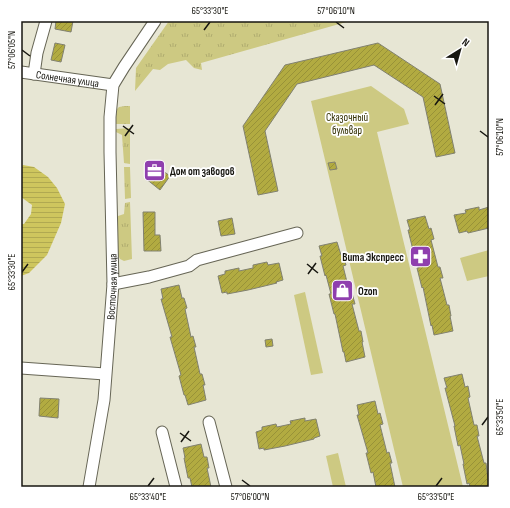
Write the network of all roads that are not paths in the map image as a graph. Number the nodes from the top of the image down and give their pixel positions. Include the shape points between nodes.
1 (46, 21) edge
2 (155, 21) edge
3 (21, 72) edge
4 (34, 74) junction
5 (113, 85) junction
6 (297, 233) dead end
7 (113, 284) junction
8 (21, 368) edge
9 (105, 374) junction
10 (209, 422) dead end
11 (162, 432) dead end
12 (89, 487) edge
13 (176, 487) edge
14 (226, 487) edge

1 - 4 street
2 - 5 street
3 - 4 street, Солнечная улица
4 - 5 street, Солнечная улица
5 - 7 street, Восточная улица via 110,152
6 - 7 street via 197,260 189,266
7 - 9 street, Восточная улица
8 - 9 street
9 - 12 street, Восточная улица via 104,400
10 - 14 street
11 - 13 street

